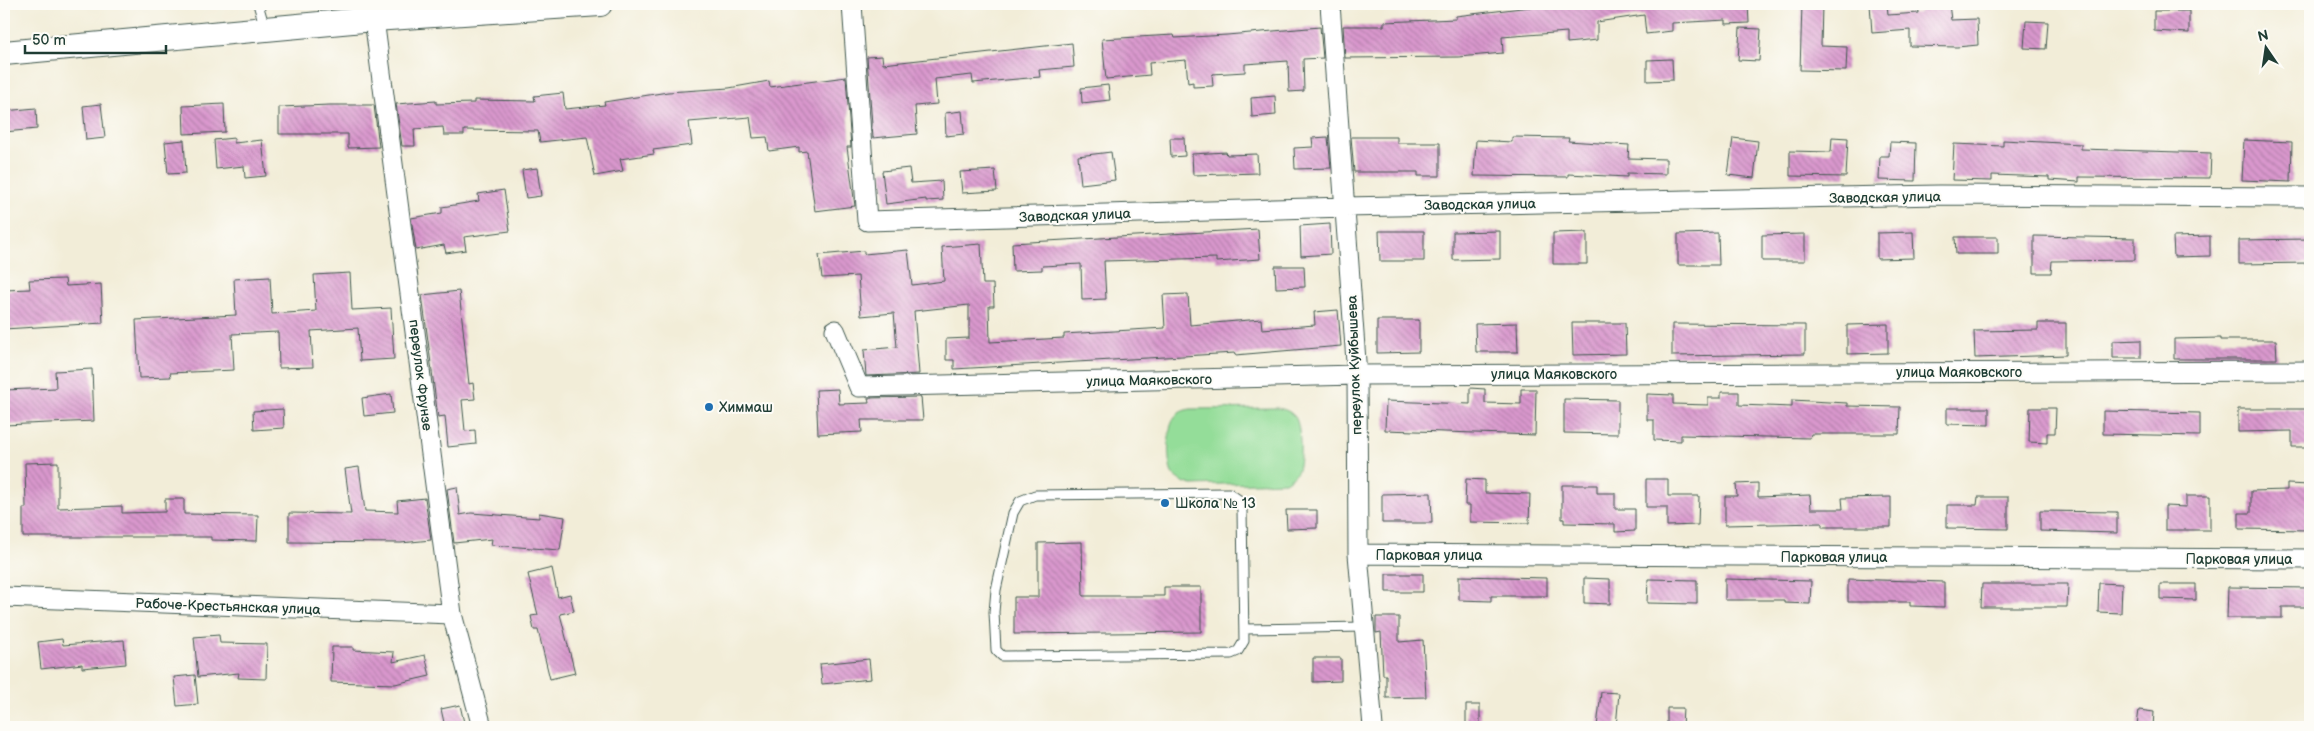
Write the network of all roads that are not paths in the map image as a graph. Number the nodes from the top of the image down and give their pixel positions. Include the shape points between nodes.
1 (258, 4) edge
2 (600, 4) edge
3 (852, 4) edge
4 (1330, 4) edge
5 (374, 19) junction
6 (266, 30) junction
7 (4, 53) edge
8 (2310, 197) edge
9 (1345, 207) junction
10 (835, 330) dead end
11 (2310, 371) edge
12 (1357, 375) junction
13 (1358, 554) junction
14 (2310, 559) edge
15 (4, 597) edge
16 (452, 614) junction
17 (1364, 627) junction
18 (1244, 629) junction
19 (482, 727) edge
20 (1373, 727) edge

1 - 6 lane
2 - 5 street
3 - 9 street, Заводская улица via 867,220
4 - 9 street, переулок Куйбышева
5 - 6 street
5 - 16 street, переулок Фрунзе
6 - 7 street
8 - 9 street, Заводская улица via 1939,195
9 - 12 street, переулок Куйбышева
10 - 12 street, улица Маяковского via 859,387
11 - 12 street, улица Маяковского
12 - 13 street, переулок Куйбышева
13 - 14 street, Парковая улица
13 - 17 street, переулок Куйбышева
15 - 16 street, Рабоче-Крестьянская улица
16 - 19 street, переулок Фрунзе
17 - 18 lane
17 - 20 street, переулок Куйбышева
18 - 18 lane via 1242,645 1231,654 1002,656 994,644 994,612 999,575 1016,506 1035,495 1234,495 1242,510

